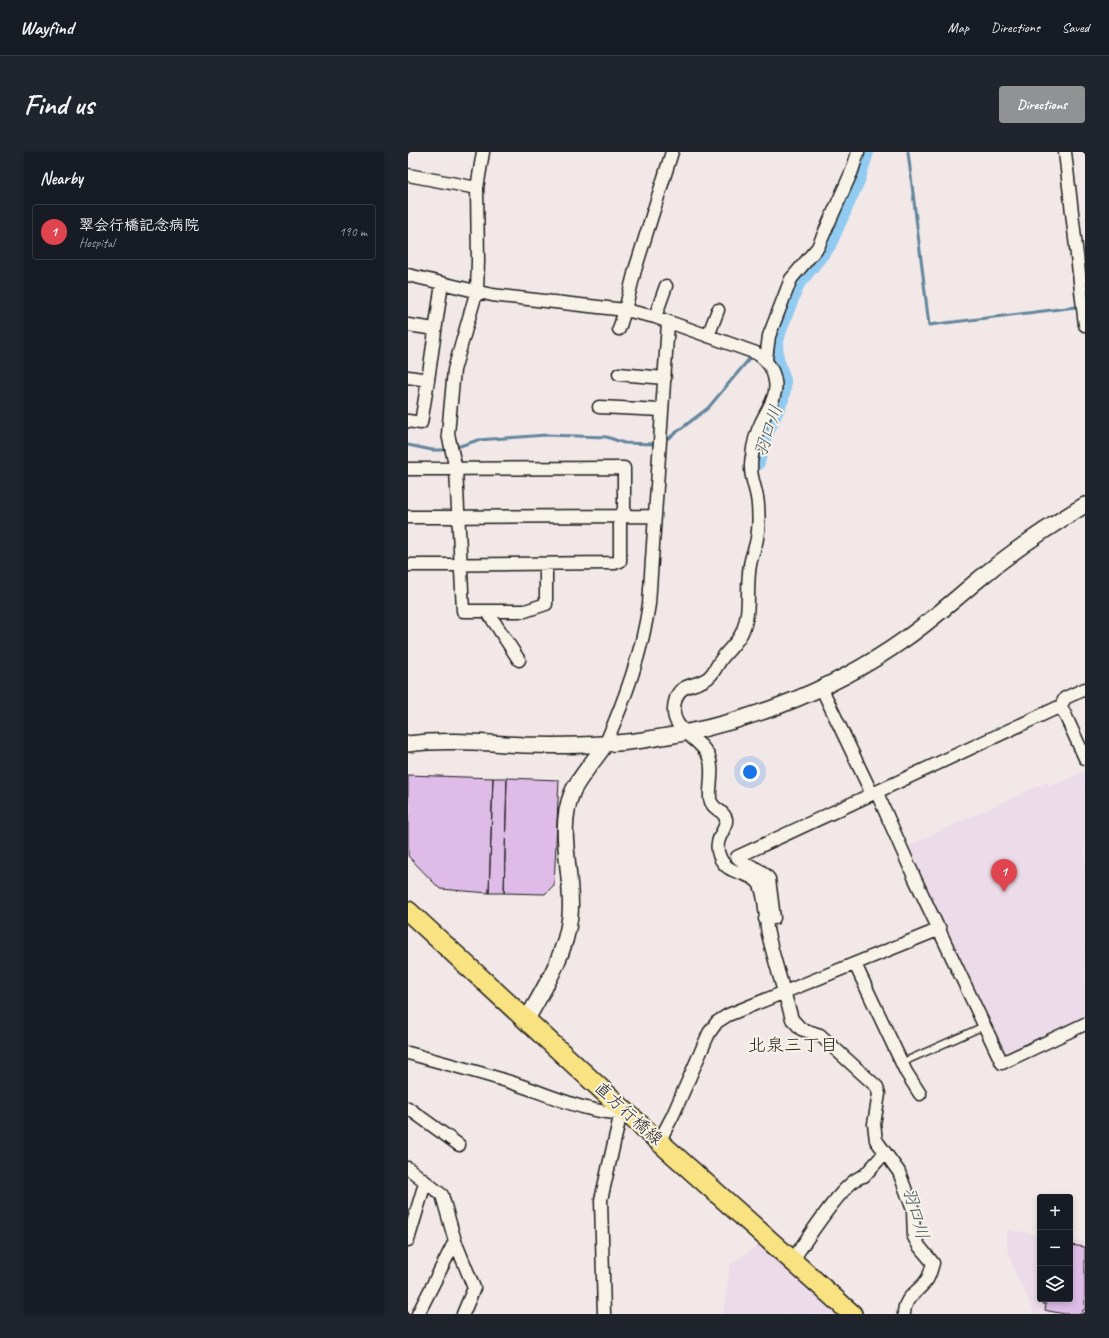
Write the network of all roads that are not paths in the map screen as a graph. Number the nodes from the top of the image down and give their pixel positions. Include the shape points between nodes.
1 (483, 152) edge
2 (672, 152) edge
3 (858, 152) edge
4 (1065, 152) edge
5 (408, 175) edge
6 (477, 188) junction
7 (408, 275) edge
8 (442, 283) junction
9 (666, 286) dead end
10 (477, 290) junction
11 (626, 310) junction
12 (718, 310) dead end
13 (655, 317) junction
14 (668, 323) junction
15 (1085, 324) edge
16 (408, 325) edge
17 (435, 329) junction
18 (619, 329) dead end
19 (708, 336) junction
20 (766, 359) junction
21 (619, 374) dead end
22 (408, 377) edge
23 (665, 378) junction
24 (428, 380) junction
25 (599, 407) dead end
26 (662, 410) junction
27 (408, 422) edge
28 (408, 469) edge
29 (456, 470) junction
30 (1085, 505) edge
31 (655, 516) junction
32 (408, 517) edge
33 (458, 517) junction
34 (620, 517) junction
35 (546, 564) junction
36 (408, 565) edge
37 (461, 566) junction
38 (487, 611) junction
39 (519, 660) dead end
40 (821, 687) junction
41 (1085, 689) edge
42 (1061, 706) junction
43 (686, 734) junction
44 (408, 744) edge
45 (605, 745) junction
46 (1085, 758) edge
47 (874, 794) junction
48 (408, 911) edge
49 (765, 919) junction
50 (940, 929) junction
51 (855, 964) junction
52 (784, 992) junction
53 (527, 1019) junction
54 (1085, 1024) edge
55 (984, 1026) junction
56 (408, 1052) edge
57 (901, 1063) junction
58 (920, 1094) dead end
59 (408, 1108) edge
60 (627, 1113) junction
61 (660, 1140) junction
62 (459, 1145) dead end
63 (882, 1156) dead end
64 (408, 1168) edge
65 (425, 1183) junction
66 (408, 1240) edge
67 (455, 1241) junction
68 (792, 1261) junction
69 (418, 1314) edge
70 (463, 1314) edge
71 (604, 1314) edge
72 (852, 1314) edge
73 (904, 1314) edge

1 - 6 street
2 - 11 street via 635,270
3 - 20 street via 852,172 818,247 791,279 769,336
4 - 15 street
5 - 6 street
6 - 10 street
7 - 8 street
8 - 10 street
8 - 17 street
9 - 13 street
10 - 11 street via 524,300
10 - 29 street via 454,370 450,402 448,434
11 - 13 street
11 - 18 street
12 - 19 street
13 - 14 street
14 - 19 street
14 - 23 street
16 - 17 street
17 - 24 street
19 - 20 street
20 - 43 street via 775,381 775,393 760,425 752,454 752,482 758,502 758,523 750,566 745,623 737,642 710,676 678,693 674,705 675,716 678,727
21 - 23 street
22 - 24 street
23 - 26 street
24 - 27 street via 421,424
25 - 26 street
26 - 31 street
28 - 29 street
29 - 33 street
29 - 34 street via 624,468 624,509
30 - 40 street via 1007,557 905,639 852,672
31 - 34 street
31 - 45 street via 644,637 619,713
32 - 33 street
33 - 34 street
33 - 37 street
34 - 35 street via 620,561
35 - 37 street
35 - 38 street via 546,604 525,611
36 - 37 street
37 - 38 street via 463,611
38 - 39 street
40 - 43 street via 746,718
40 - 47 street
41 - 42 street via 1065,698
42 - 46 street
42 - 47 street
43 - 45 street
43 - 49 street via 708,756 710,799 713,807 726,819 726,825 718,839 719,857 724,866 758,882
44 - 45 street via 474,741 521,745
45 - 53 street via 573,791 567,806 565,823 570,917 553,971
47 - 49 street via 737,857 769,878 774,918
47 - 50 street
48 - 53 main road, 直方行橋線
49 - 52 street
50 - 51 street
50 - 55 street
51 - 52 street
51 - 57 street
52 - 61 street via 717,1022 709,1033
52 - 73 street via 792,1019 797,1026 820,1035 877,1087 879,1094 874,1124 876,1140 899,1172 912,1204 914,1237 933,1263 926,1281 904,1305
53 - 60 main road, 直方行橋線
54 - 55 street via 1002,1063
55 - 57 lane
56 - 60 street via 513,1082 596,1110 612,1114
57 - 58 street
59 - 62 street
60 - 61 main road, 直方行橋線
60 - 71 street via 619,1121 601,1200
61 - 68 main road, 直方行橋線
63 - 68 street via 864,1176 851,1183 832,1203
64 - 65 street
65 - 66 street
65 - 67 street via 442,1195
67 - 69 street
67 - 70 street via 474,1288
68 - 72 main road, 直方行橋線

